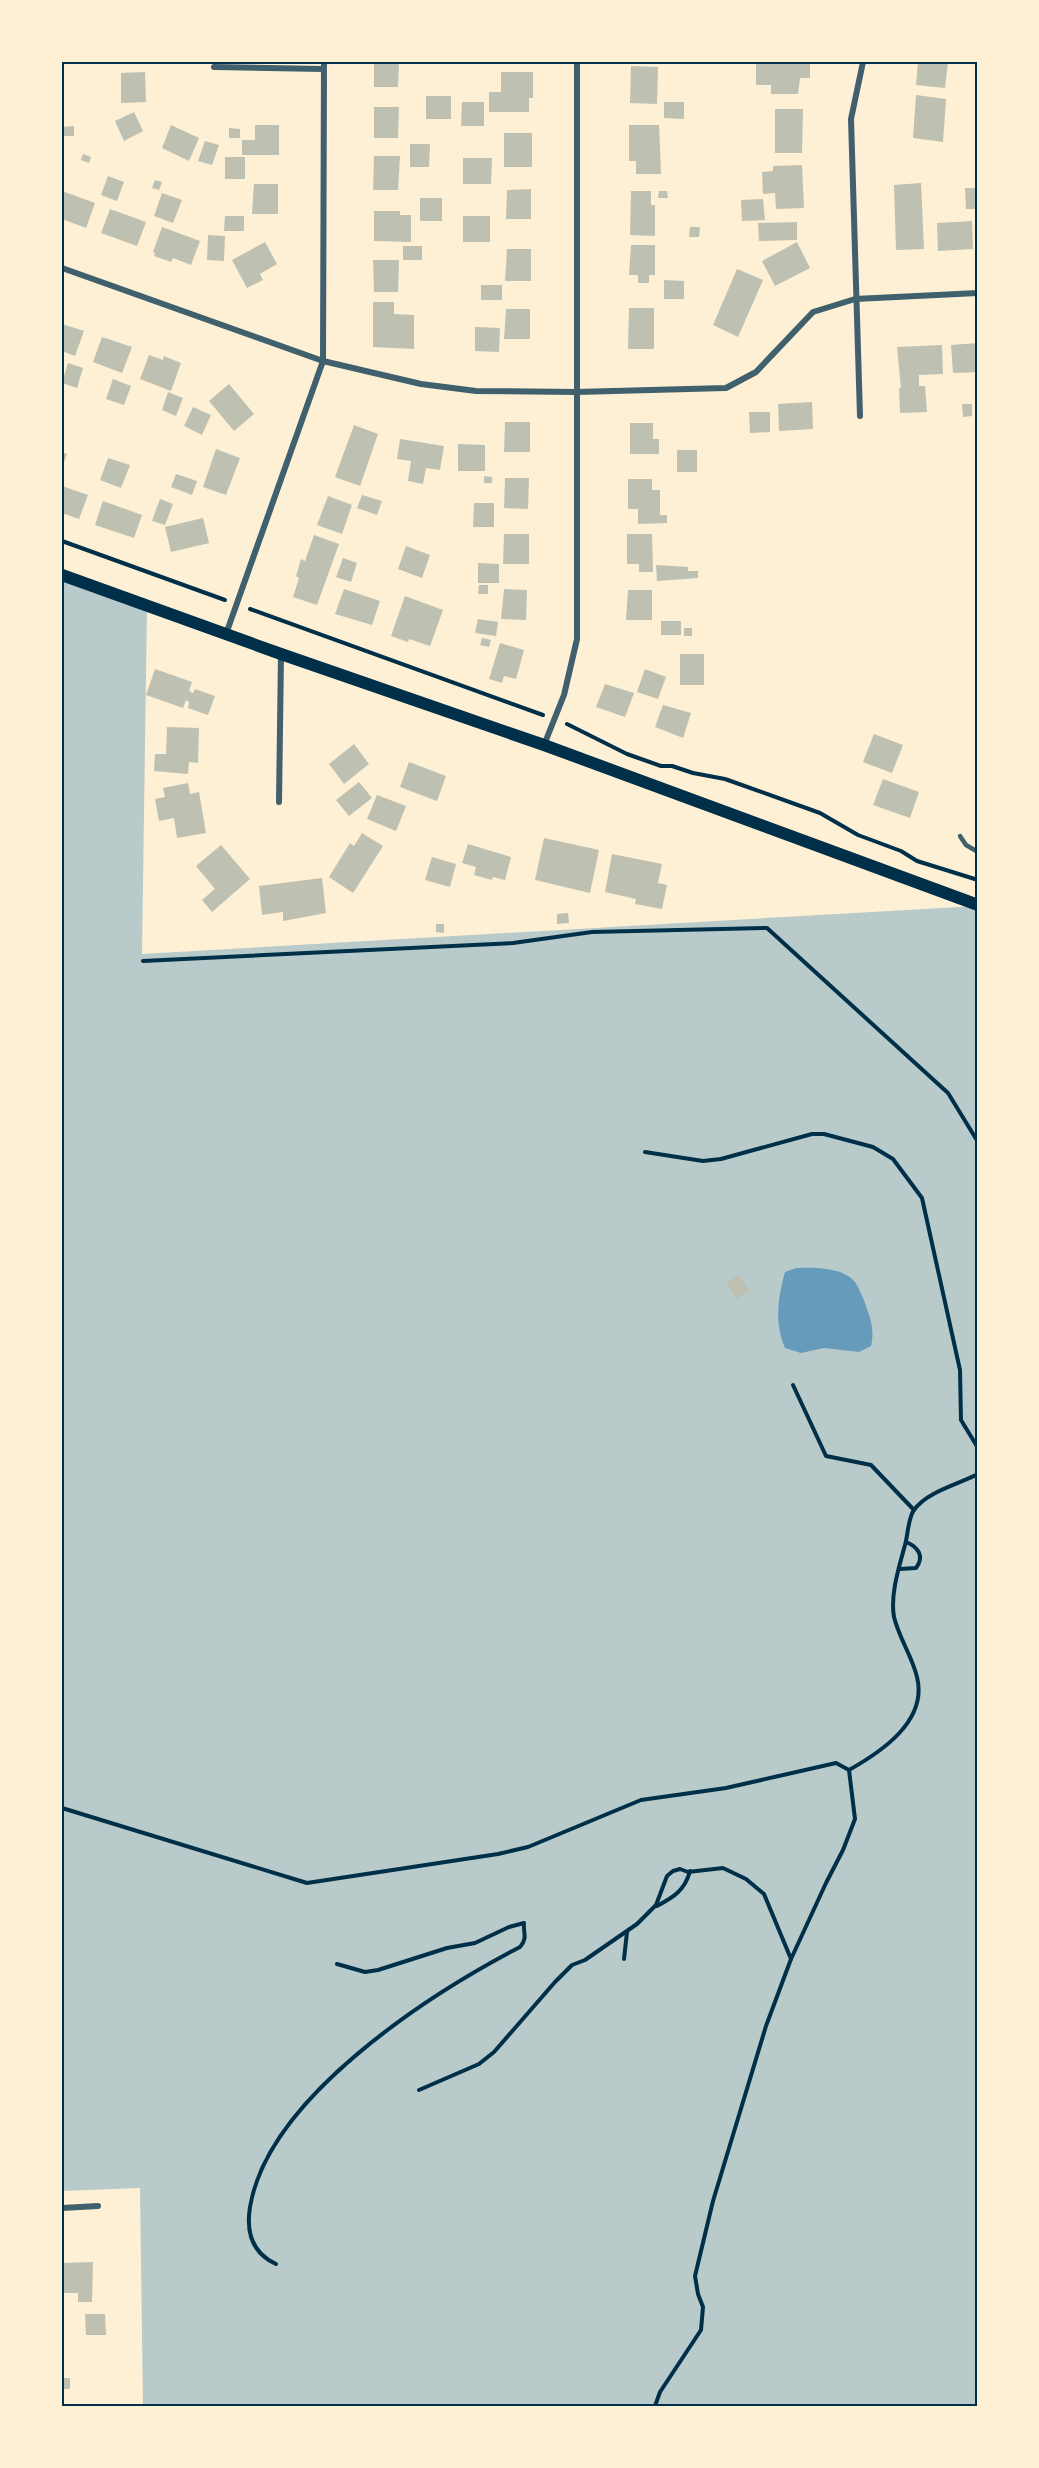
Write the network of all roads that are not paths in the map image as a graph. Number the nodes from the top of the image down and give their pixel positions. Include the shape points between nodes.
1 (324, 62) edge
2 (578, 62) edge
3 (863, 62) edge
4 (214, 67) dead end
5 (323, 69) junction
6 (62, 268) edge
7 (978, 293) edge
8 (855, 299) junction
9 (323, 361) junction
10 (576, 392) junction
11 (860, 416) dead end
12 (62, 575) edge
13 (226, 634) junction
14 (281, 654) junction
15 (544, 745) junction
16 (279, 802) dead end
17 (960, 836) dead end
18 (978, 852) edge
19 (978, 905) edge
20 (98, 2206) dead end
21 (62, 2208) edge

1 - 5 street
2 - 10 street
3 - 8 street via 851,118
4 - 5 street
5 - 9 street
6 - 9 street
7 - 8 street
8 - 10 street via 813,312 756,372 726,388
8 - 11 street
9 - 10 street via 421,384 476,391
9 - 13 street
10 - 15 street via 577,639 564,695
12 - 13 main road
13 - 14 main road
14 - 15 main road
14 - 16 street
15 - 19 main road
17 - 18 lane
20 - 21 street

